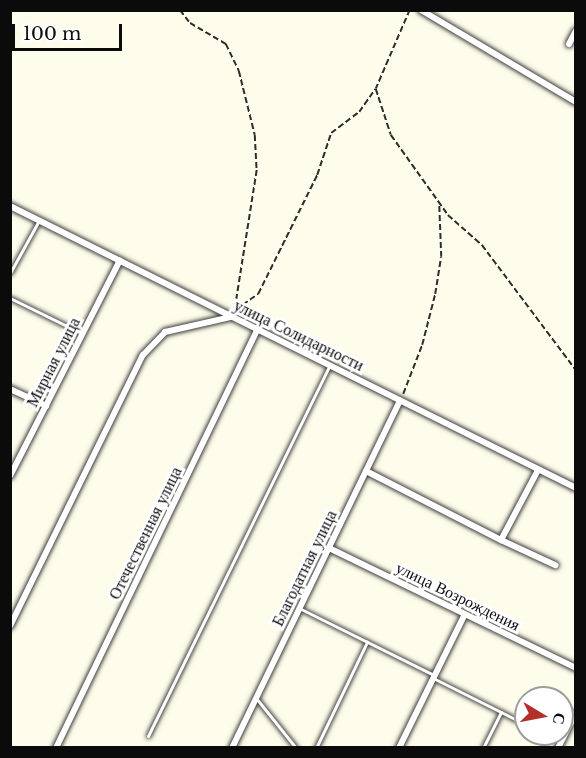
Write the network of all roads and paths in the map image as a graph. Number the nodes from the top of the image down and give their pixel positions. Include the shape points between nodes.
1 (180, 10) edge
2 (410, 10) edge
3 (421, 10) edge
4 (576, 31) edge
5 (569, 44) dead end
6 (376, 89) junction
7 (576, 102) edge
8 (439, 201) junction
9 (10, 206) edge
10 (39, 220) junction
11 (120, 260) junction
12 (10, 273) edge
13 (10, 298) edge
14 (235, 309) junction
15 (231, 317) junction
16 (258, 330) junction
17 (83, 333) junction
18 (330, 365) junction
19 (576, 370) edge
20 (10, 389) edge
21 (400, 400) junction
22 (46, 406) junction
23 (538, 470) junction
24 (366, 471) junction
25 (10, 476) edge
26 (576, 488) edge
27 (501, 540) junction
28 (329, 548) junction
29 (555, 565) dead end
30 (299, 608) junction
31 (465, 614) junction
32 (10, 626) edge
33 (367, 642) junction
34 (576, 668) edge
35 (433, 677) junction
36 (256, 698) junction
37 (501, 712) junction
38 (514, 718) edge
39 (148, 736) dead end
40 (56, 747) edge
41 (232, 747) edge
42 (296, 747) edge
43 (316, 747) edge
44 (399, 747) edge
45 (483, 747) edge

1 - 14 path via 190,23 226,44 238,71 255,135 256,170
2 - 6 path
3 - 7 street
4 - 5 street
6 - 8 path via 391,135
6 - 14 path via 359,112 331,133 317,175 258,294
8 - 19 path via 448,215 482,245
8 - 21 path via 441,257 435,294 422,345
9 - 10 street, улица Солидарности
10 - 11 street, улица Солидарности
10 - 12 lane
11 - 15 street, улица Солидарности
11 - 17 street, Мирная улица
13 - 17 lane
14 - 15 path
15 - 16 street, улица Солидарности
15 - 32 street via 165,332 142,355
16 - 18 street, улица Солидарности
16 - 40 street, Отечественная улица
17 - 22 street, Мирная улица
18 - 21 street, улица Солидарности
18 - 39 lane
20 - 22 street
21 - 23 street, улица Солидарности
21 - 24 street, Благодатная улица
22 - 25 street, Мирная улица
23 - 26 street, улица Солидарности
23 - 27 street
24 - 27 street
24 - 28 street, Благодатная улица
27 - 29 street
28 - 30 street, Благодатная улица
28 - 31 street, улица Возрождения
30 - 33 lane
30 - 36 street, Благодатная улица
31 - 34 street, улица Возрождения
31 - 35 street
33 - 35 lane
33 - 43 lane
35 - 37 lane
35 - 44 street
36 - 41 street, Благодатная улица
36 - 42 lane
37 - 38 lane
37 - 45 lane

